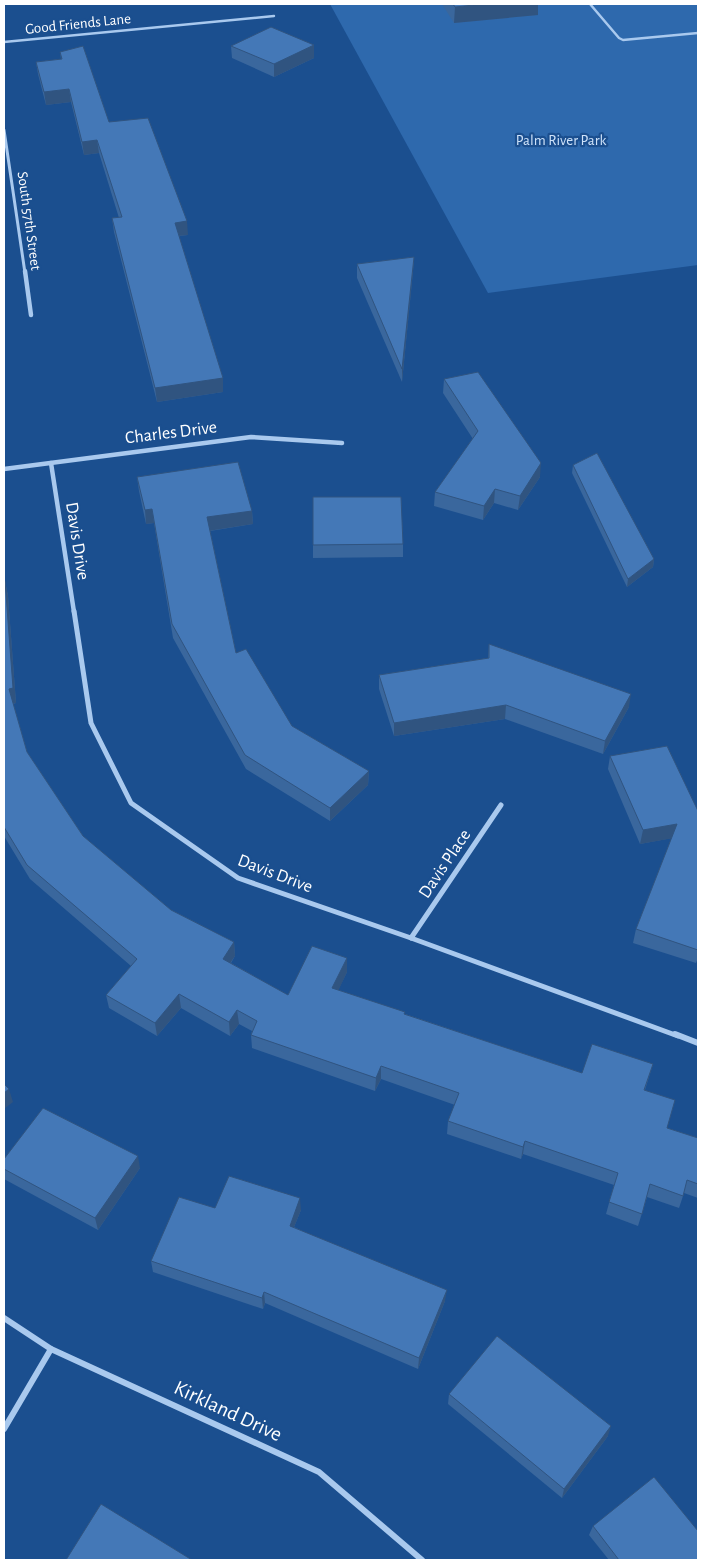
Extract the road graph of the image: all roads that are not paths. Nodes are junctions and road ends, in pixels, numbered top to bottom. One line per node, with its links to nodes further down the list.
1 (590, 4): 3 (lane)
2 (274, 16): 4 (lane, Good Friends Lane)
3 (698, 33)
4 (4, 42)
5 (4, 130): 6 (street, South 57th Street)
6 (31, 315)
7 (342, 443): 8 (street, Charles Drive)
8 (51, 463): 9 (street, Charles Drive); 11 (street, Davis Drive)
9 (4, 469)
10 (501, 805): 11 (street, Davis Place)
11 (411, 938): 12 (street, Davis Drive)
12 (698, 1043)
13 (4, 1318): 14 (street, Kirkland Drive)
14 (51, 1349): 15 (street); 16 (street, Kirkland Drive)
15 (4, 1429)
16 (422, 1560)

